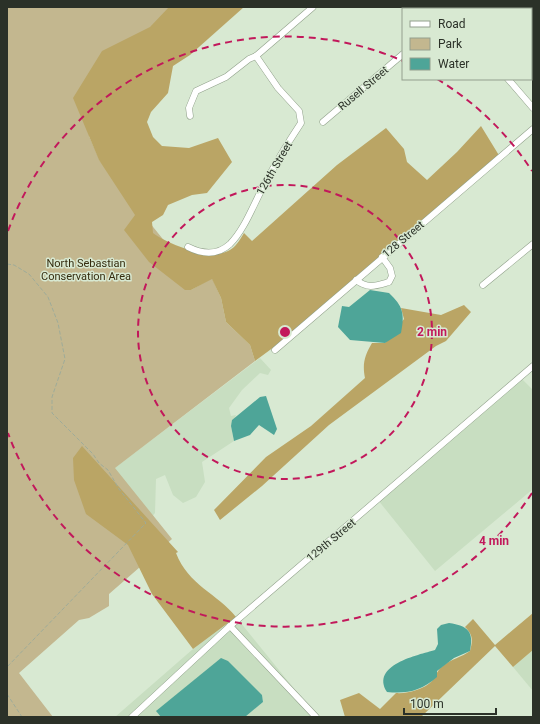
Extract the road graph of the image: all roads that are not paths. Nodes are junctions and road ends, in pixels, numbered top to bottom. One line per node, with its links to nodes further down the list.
1 (314, 7): 3 (street)
2 (402, 55): 7 (street, Rusell Street)
3 (256, 56): 6 (street); 10 (street, 126th Street)
4 (509, 80): 5 (street)
5 (533, 108)
6 (190, 116)
7 (323, 122)
8 (533, 128): 11 (street, 128 Street)
9 (533, 244): 13 (street)
10 (188, 247)
11 (382, 257): 12 (street, 128 Street); 12 (street)
12 (356, 280): 14 (street, 128 Street)
13 (483, 285)
14 (275, 350)
15 (533, 366): 16 (street, 129th Street)
16 (230, 626): 17 (street, 129th Street); 18 (street)
17 (132, 717)
18 (316, 717)

